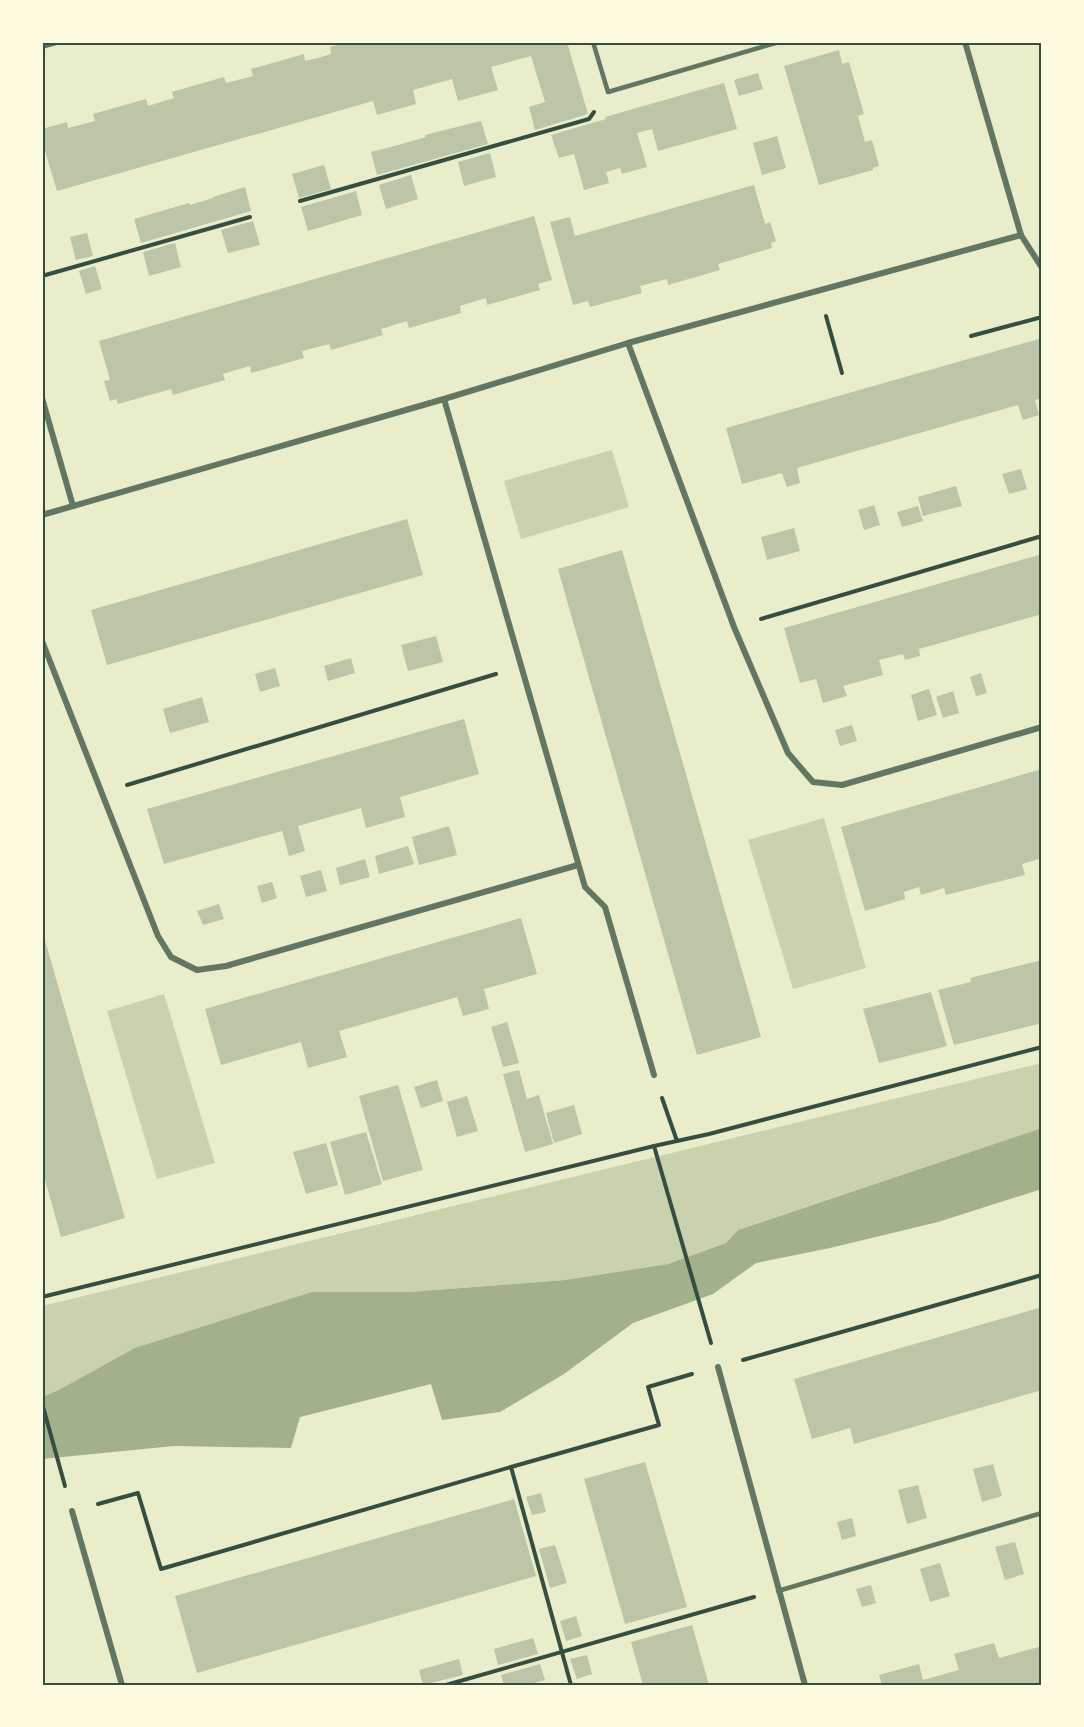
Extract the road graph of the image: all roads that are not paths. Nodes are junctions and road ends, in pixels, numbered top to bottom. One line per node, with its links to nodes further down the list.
1 (56, 42): 5 (street)
2 (593, 42): 3 (lane)
3 (779, 42)
4 (965, 42): 6 (street)
5 (42, 46)
6 (1021, 235): 7 (street); 8 (street)
7 (1042, 268)
8 (628, 343): 10 (street); 14 (street)
9 (42, 398): 11 (street)
10 (444, 399): 11 (street); 15 (street)
11 (73, 506): 12 (street)
12 (42, 515)
13 (42, 641): 15 (street)
14 (1042, 727)
15 (578, 865): 16 (street)
16 (654, 1075)
17 (718, 1367): 20 (street)
18 (72, 1511): 21 (street)
19 (1042, 1513): 20 (lane)
20 (778, 1591): 22 (street)
21 (122, 1685)
22 (805, 1685)

